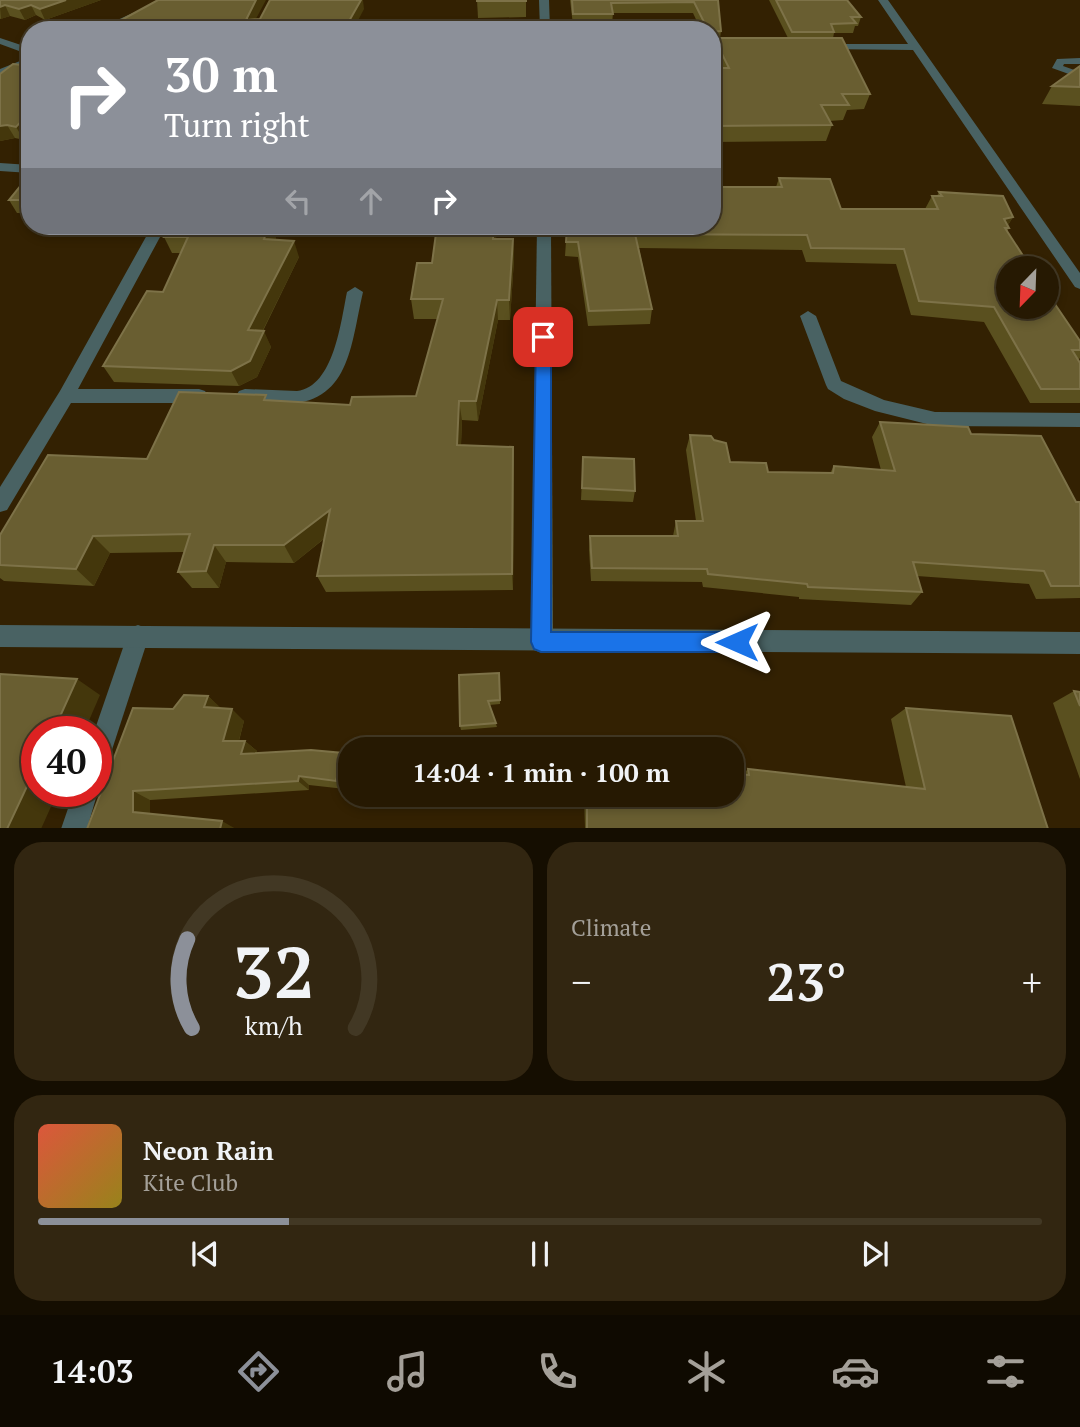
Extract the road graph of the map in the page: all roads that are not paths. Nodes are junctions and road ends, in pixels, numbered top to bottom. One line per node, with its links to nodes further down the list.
1 (170, 0): 4 (street)
2 (544, 0): 5 (street)
3 (883, 0): 8 (street)
4 (121, 21)
5 (545, 21)
6 (0, 41): 9 (street)
7 (806, 47): 8 (street)
8 (916, 47): 18 (street)
9 (21, 49)
10 (1080, 61): 13 (street)
11 (21, 64): 12 (street)
12 (0, 73)
13 (1080, 75)
14 (0, 167): 15 (street)
15 (21, 168)
16 (154, 235): 21 (street)
17 (544, 235): 26 (street)
18 (1080, 284)
19 (355, 292): 21 (street)
20 (808, 316): 22 (street)
21 (66, 396): 23 (street)
22 (1080, 420)
23 (0, 504)
24 (0, 636): 25 (street)
25 (138, 636): 26 (street); 28 (street)
26 (541, 642): 27 (street)
27 (1080, 643)
28 (111, 716)
29 (81, 807): 30 (street)
30 (74, 828)

